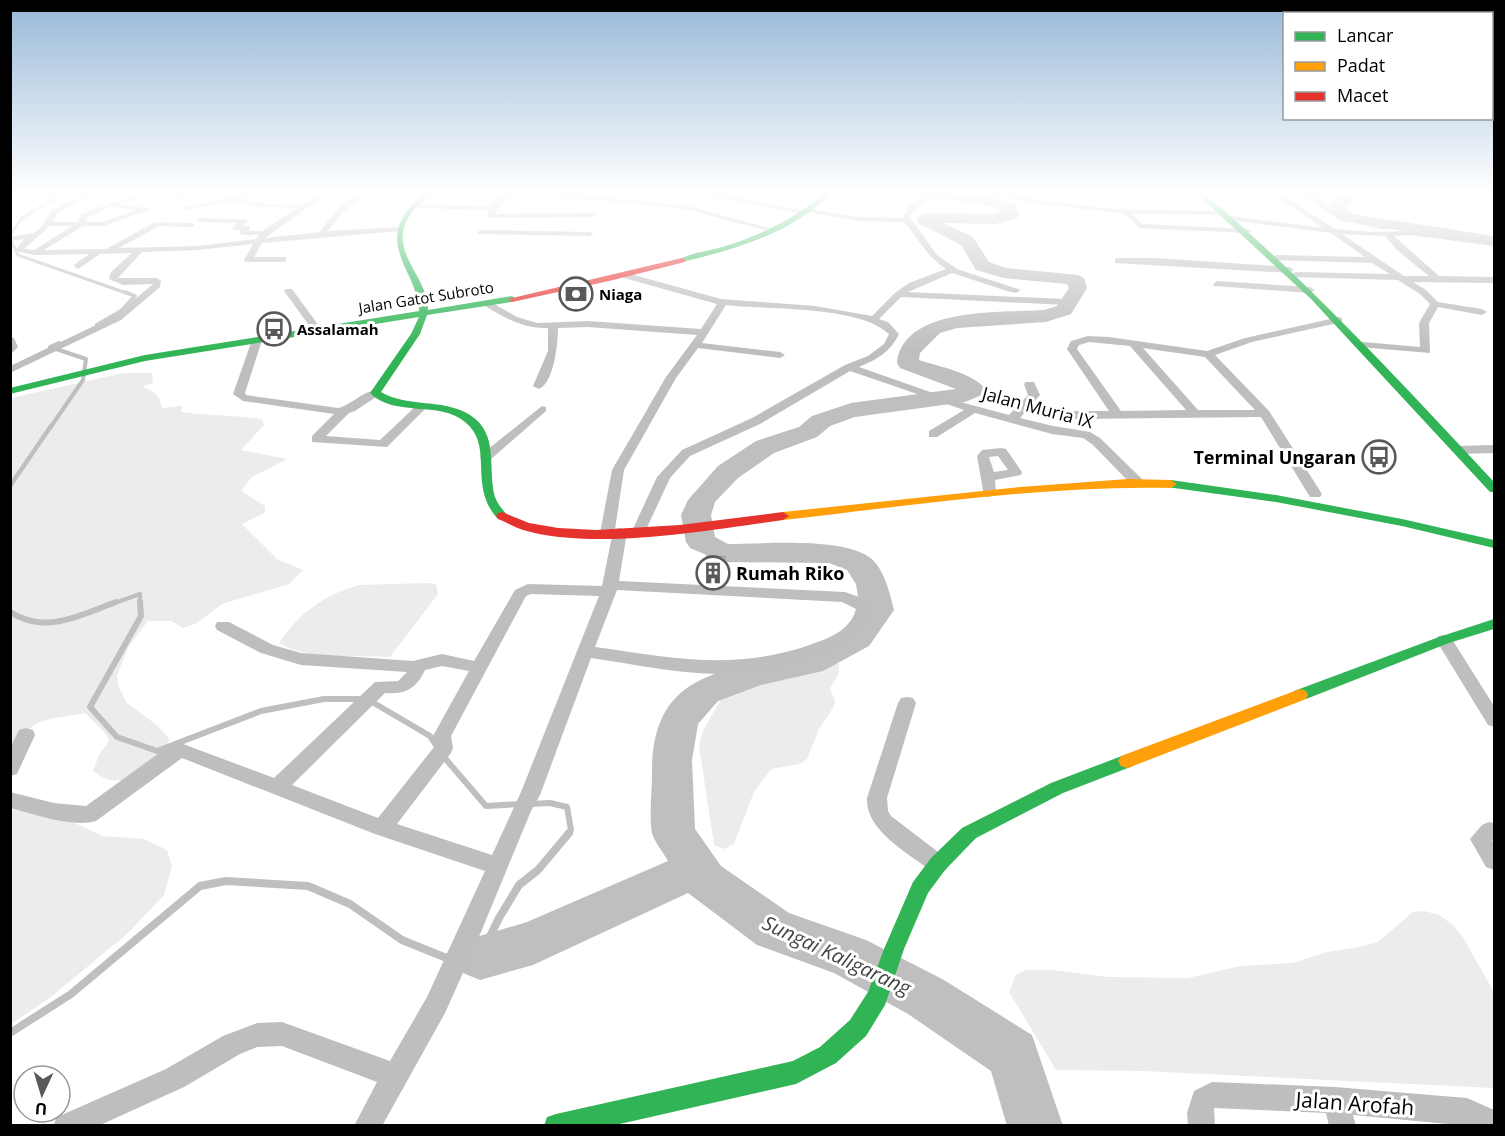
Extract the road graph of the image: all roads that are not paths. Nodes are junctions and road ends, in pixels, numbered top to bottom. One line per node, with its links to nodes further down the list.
1 (23, 244): 15 (street)
2 (50, 244): 15 (street)
3 (117, 244): 14 (street)
4 (226, 244): 13 (street)
5 (258, 244): 17 (street)
6 (399, 244): 37 (main road)
7 (721, 244): 37 (main road, Jalan Gatot Subroto)
8 (738, 244): 23 (main road, Jalan Gatot Subroto)
9 (926, 244): 21 (street)
10 (1262, 244): 16 (main road)
11 (1350, 244): 18 (street)
12 (1397, 244): 25 (street)
13 (139, 251): 14 (street); 55 (street)
14 (101, 252): 15 (street); 20 (street)
15 (35, 254)
16 (1277, 258): 18 (street); 22 (main road)
17 (283, 259)
18 (1373, 260): 24 (street)
19 (1118, 261): 22 (street)
20 (78, 266)
21 (953, 271): 30 (street); 31 (street)
22 (1292, 272): 24 (street); 28 (main road)
23 (627, 276): 32 (street); 34 (main road, Jalan Gatot Subroto)
24 (1401, 278): 25 (street); 35 (street)
25 (1437, 279): 26 (street)
26 (1494, 280)
27 (1217, 284): 28 (street)
28 (1310, 290): 40 (main road)
29 (289, 291): 42 (street)
30 (1046, 292)
31 (898, 294): 33 (street); 39 (street)
32 (723, 302): 39 (street); 44 (street)
33 (1065, 302)
34 (488, 304): 37 (main road, Jalan Gatot Subroto); 43 (street)
35 (1435, 304): 36 (street); 49 (street)
36 (1455, 309): 38 (street); 41 (street)
37 (425, 312): 42 (main road, Jalan Gatot Subroto); 46 (main road, Jalan Gatot Subroto); 61 (main road)
38 (1482, 312)
39 (875, 318): 54 (street)
40 (1339, 320): 49 (main road); 51 (street)
41 (1462, 322)
42 (314, 326): 53 (main road, Jalan Gatot Subroto)
43 (553, 327): 44 (street); 59 (street)
44 (703, 332): 48 (street)
45 (10, 340): 50 (street)
46 (257, 340): 53 (main road, Jalan Gatot Subroto); 65 (street)
47 (1133, 343): 51 (street); 67 (street); 69 (street)
48 (696, 345): 52 (street); 81 (street)
49 (1363, 345): 73 (main road)
50 (10, 352)
51 (1208, 354): 66 (street)
52 (780, 355)
53 (93, 367): 56 (main road, Jalan Gatot Subroto)
54 (849, 367): 64 (street, Jalan Muria IX); 80 (street)
55 (10, 370)
56 (69, 373): 58 (main road, Jalan Gatot Subroto); 60 (main road, Jalan Gatot Subroto)
57 (1030, 384): 70 (street)
58 (10, 386)
59 (538, 386)
60 (10, 392)
61 (375, 393): 62 (main road); 65 (street)
62 (421, 407): 65 (street); 74 (main road)
63 (542, 409): 74 (street)
64 (973, 409): 70 (street, Jalan Muria IX); 71 (street)
65 (345, 410)
66 (1265, 413): 67 (street); 79 (street)
67 (1195, 414): 69 (street)
68 (1076, 415): 69 (street)
69 (1118, 415)
70 (1013, 418): 76 (street, Jalan Muria IX)
71 (933, 434)
72 (1494, 449): 73 (street)
73 (1458, 450): 77 (main road)
74 (486, 457): 81 (main road)
75 (988, 477): 78 (street)
76 (1138, 483): 78 (main road); 82 (main road)
77 (1494, 489)
78 (989, 493): 80 (main road)
79 (1315, 494)
80 (639, 531): 81 (main road)
81 (613, 532): 83 (street)
82 (1494, 544)
83 (610, 588): 87 (street); 87 (street); 89 (street)
84 (223, 626): 88 (street)
85 (1492, 628): 86 (main road)
86 (1444, 640): 91 (street); 99 (main road)
87 (587, 652): 100 (street)
88 (418, 666): 89 (street); 94 (street)
89 (480, 668): 96 (street)
90 (907, 704): 99 (street)
91 (1494, 720)
92 (26, 735): 93 (street)
93 (10, 769)
94 (277, 787): 95 (street); 96 (street)
95 (10, 800)
96 (382, 828): 100 (street)
97 (1494, 831): 98 (street)
98 (1494, 861)
99 (938, 864): 106 (main road)
100 (497, 866): 101 (street)
101 (395, 1076): 104 (street); 105 (street)
102 (1335, 1100): 103 (street, Jalan Arofah); 107 (street, Jalan Arofah); 108 (street)
103 (1494, 1123)
104 (66, 1125)
105 (367, 1125)
106 (556, 1125)
107 (1202, 1125)
108 (1343, 1125)

